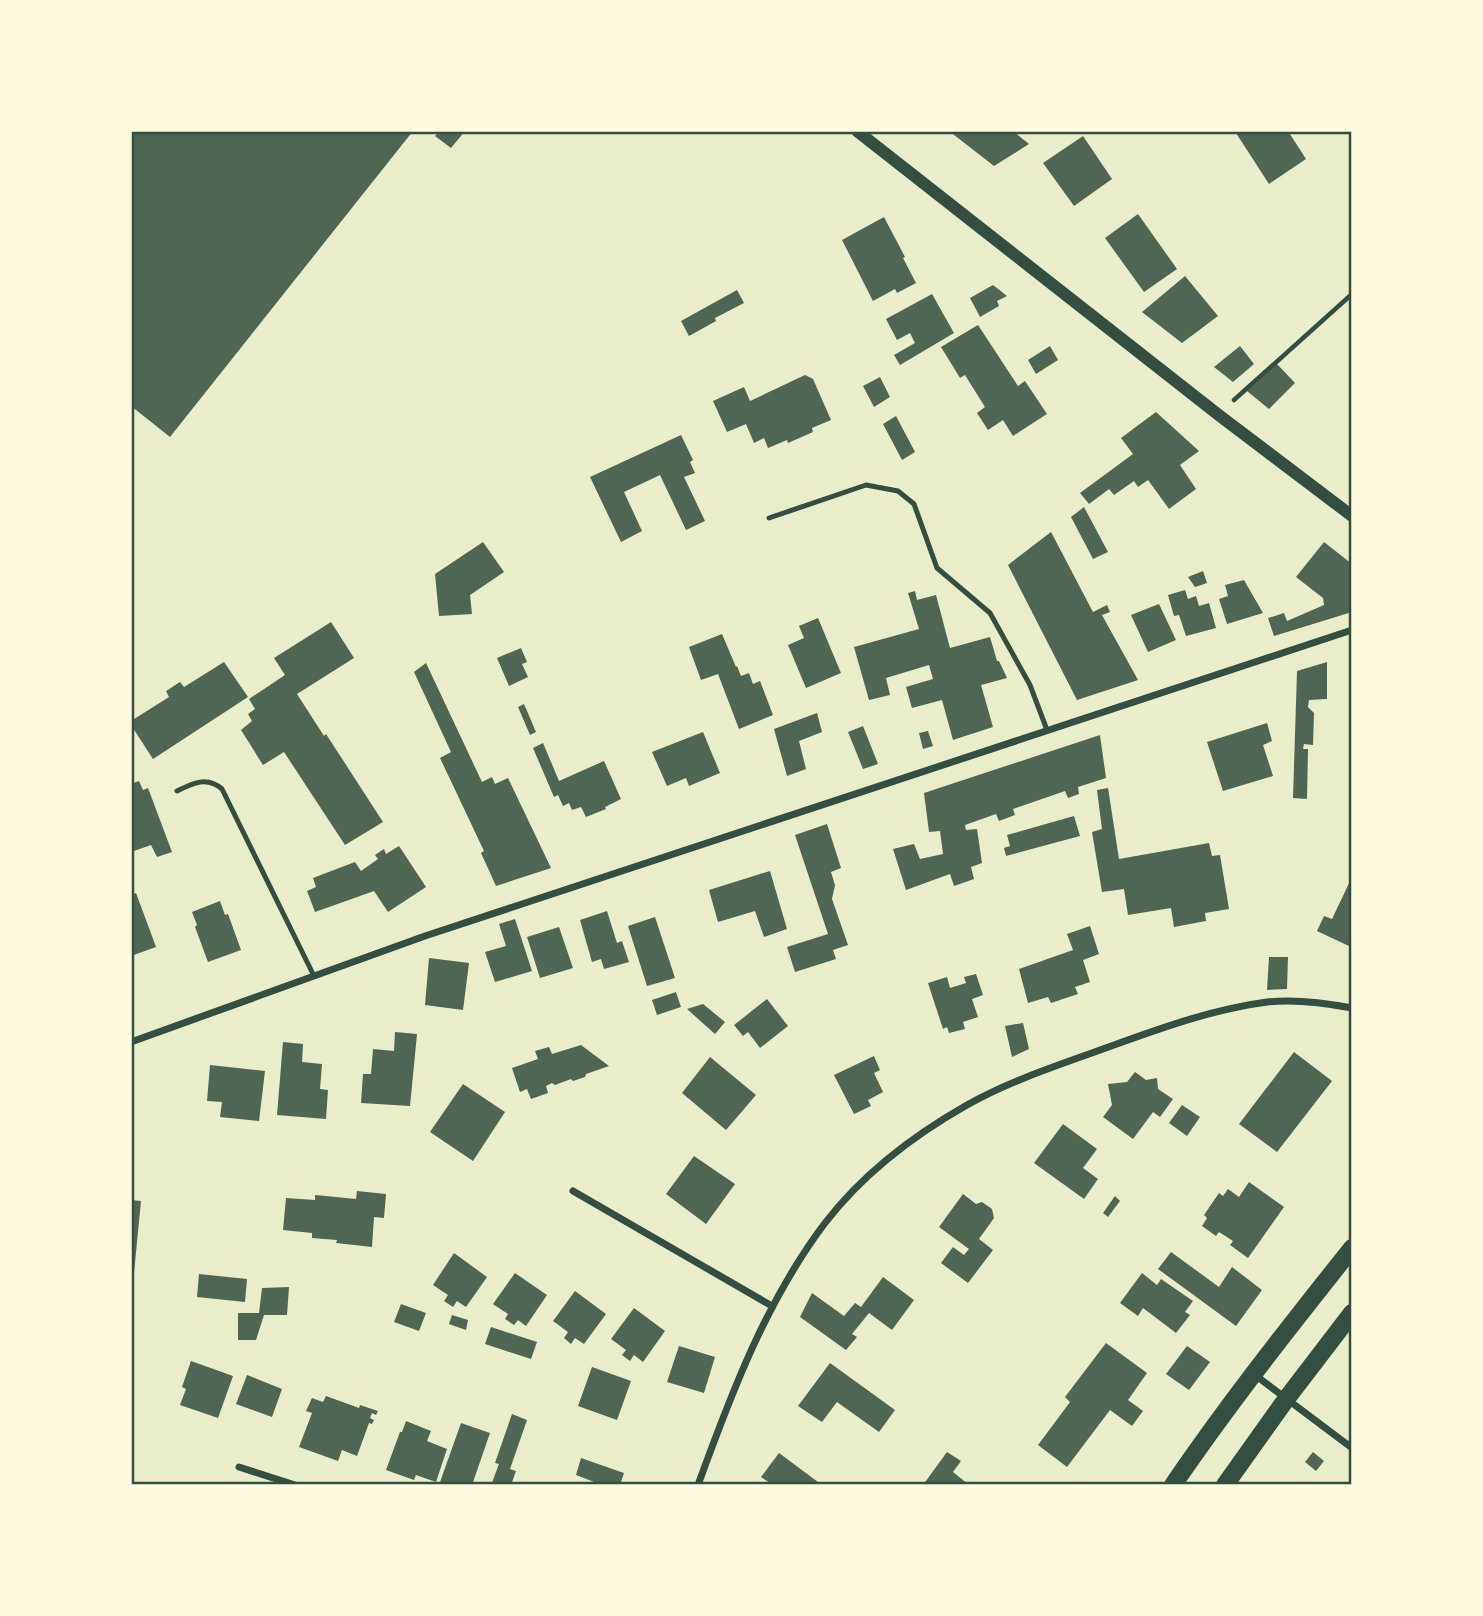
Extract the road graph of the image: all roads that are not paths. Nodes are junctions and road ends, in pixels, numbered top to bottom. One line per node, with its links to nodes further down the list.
1 (857, 131): 2 (street)
2 (1352, 516)
3 (769, 519): 5 (lane)
4 (1352, 631): 5 (street)
5 (1047, 730): 7 (street)
6 (177, 791): 7 (lane)
7 (314, 976): 9 (street)
8 (1352, 1008): 12 (street)
9 (131, 1042)
10 (573, 1191): 12 (street)
11 (1352, 1248): 14 (main road)
12 (772, 1306): 19 (street)
13 (1352, 1313): 15 (main road)
14 (1252, 1373): 15 (street); 20 (main road)
15 (1287, 1398): 16 (street); 21 (main road)
16 (1352, 1448)
17 (239, 1467): 18 (street)
18 (295, 1485)
19 (698, 1485)
20 (1173, 1485)
21 (1224, 1485)

